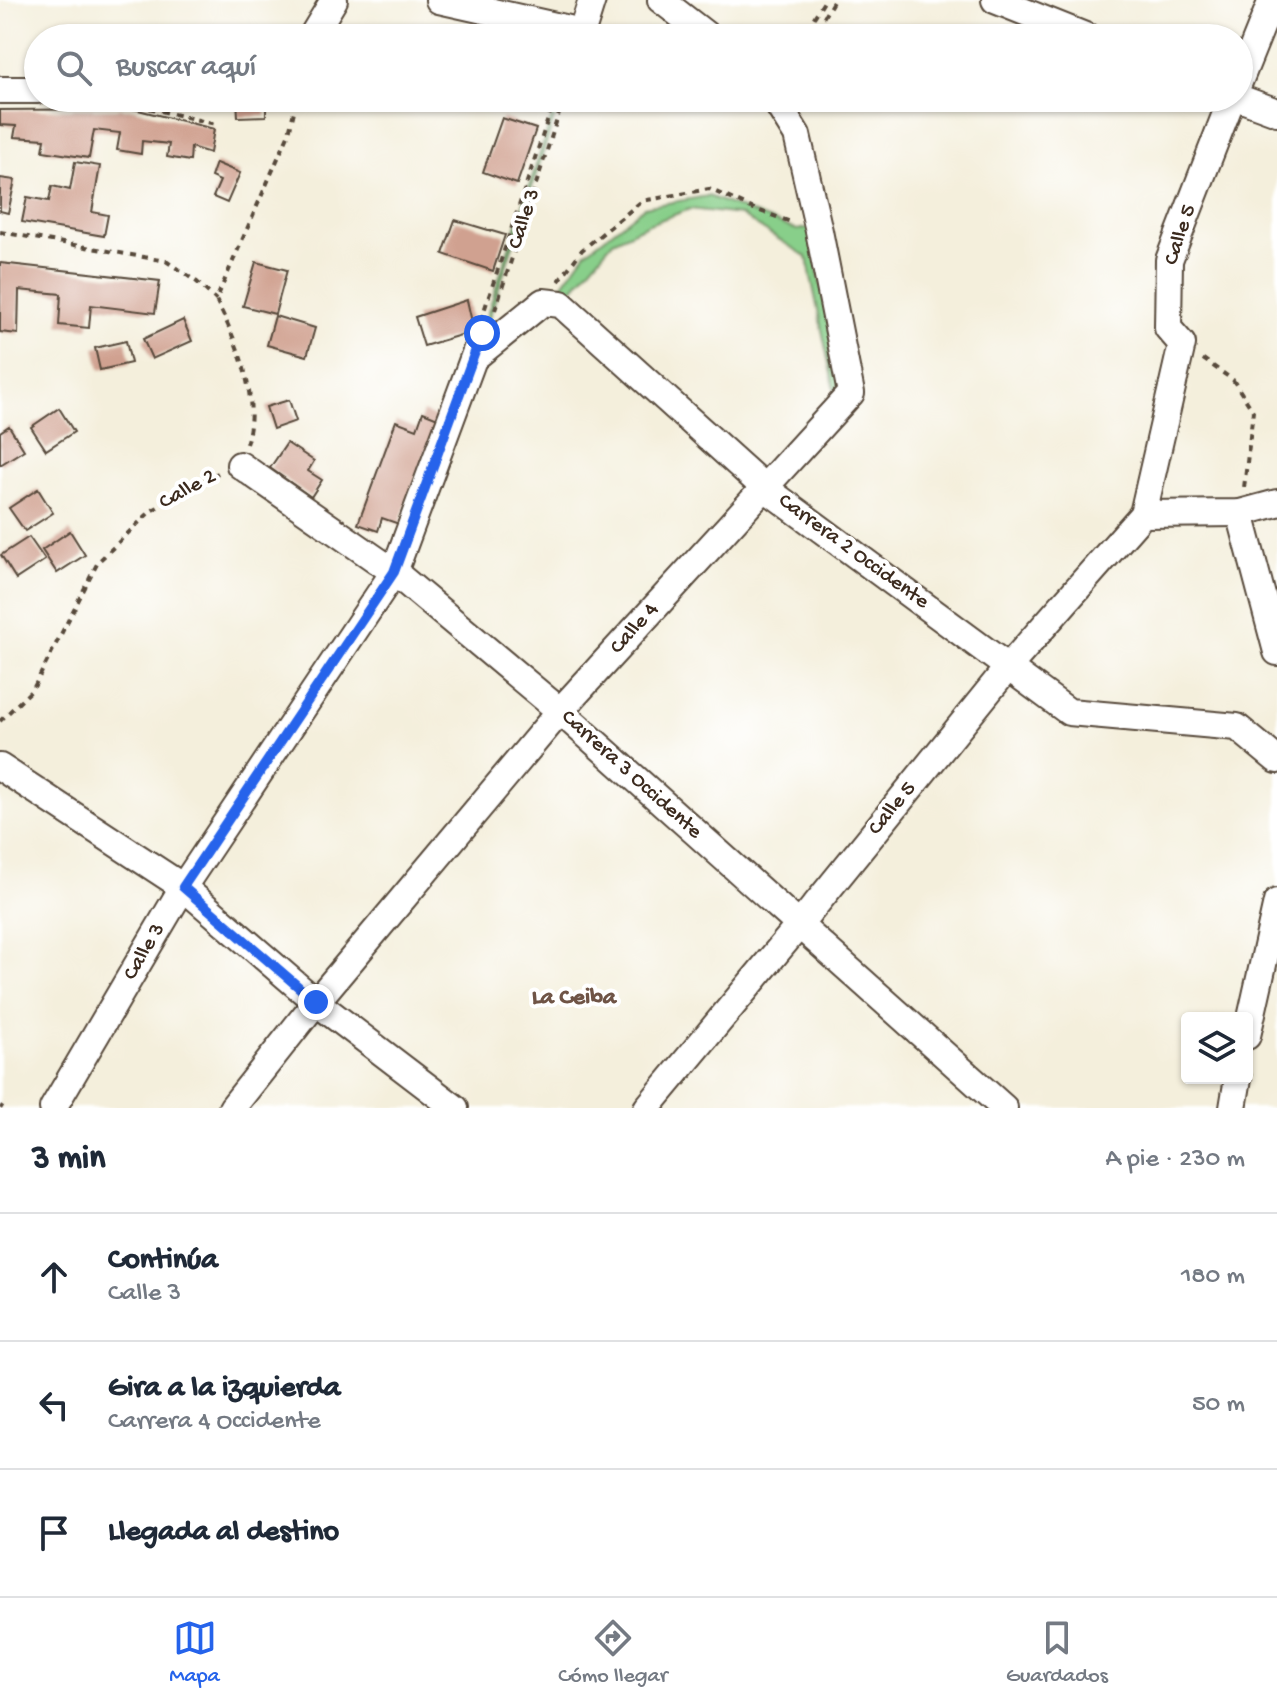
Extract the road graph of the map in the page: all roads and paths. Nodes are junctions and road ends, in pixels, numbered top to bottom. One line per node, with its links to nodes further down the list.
1 (334, 0): 9 (street)
2 (439, 0): 10 (street)
3 (592, 0): 11 (street)
4 (661, 0): 12 (street)
5 (825, 0): 13 (path)
6 (834, 0): 14 (path)
7 (995, 0): 15 (street)
8 (1272, 0): 16 (street)
9 (319, 24)
10 (536, 24)
11 (584, 24)
12 (692, 24)
13 (810, 24)
14 (819, 24)
15 (1055, 24)
16 (1253, 47)
17 (0, 90): 18 (street)
18 (24, 94)
19 (1253, 103): 26 (street)
20 (165, 112): 27 (path)
21 (294, 112): 30 (path)
22 (550, 112): 33 (path, Calle 3)
23 (559, 112): 33 (path, Calle 3)
24 (783, 112): 28 (street, Calle 4)
25 (1227, 112): 32 (street, Calle 5)
26 (1277, 112)
27 (215, 124)
28 (817, 221): 31 (path); 35 (street, Calle 4)
29 (0, 232): 30 (path)
30 (216, 300): 34 (path, Calle 2)
31 (543, 302): 33 (street); 35 (street, Carrera 2 Occidente)
32 (1182, 344): 37 (path); 38 (street, Calle 5)
33 (478, 345): 39 (street, Calle 3)
34 (240, 465): 39 (street, Carrera 3 Occidente); 43 (path, Calle 2)
35 (765, 488): 41 (street, Carrera 2 Occidente); 42 (street, Calle 4)
36 (1277, 503): 37 (street)
37 (1240, 513): 38 (street); 40 (street)
38 (1143, 514): 41 (street, Calle 5)
39 (394, 572): 42 (street, Carrera 3 Occidente); 46 (street, Calle 3)
40 (1277, 652)
41 (1009, 666): 44 (street, Carrera 2 Occidente); 48 (street, Calle 5)
42 (560, 711): 48 (street, Carrera 3 Occidente); 49 (street, Calle 4)
43 (0, 721)
44 (1277, 760)
45 (0, 767): 46 (street)
46 (183, 887): 49 (street); 53 (street, Calle 3)
47 (1277, 902): 50 (street)
48 (800, 924): 52 (street, Carrera 3 Occidente); 56 (street, Calle 5)
49 (316, 1002): 54 (street, Calle 4); 55 (street)
50 (1252, 1012)
51 (1237, 1084): 57 (street)
52 (1000, 1107)
53 (53, 1108)
54 (232, 1108)
55 (455, 1108)
56 (647, 1108)
57 (1233, 1108)

